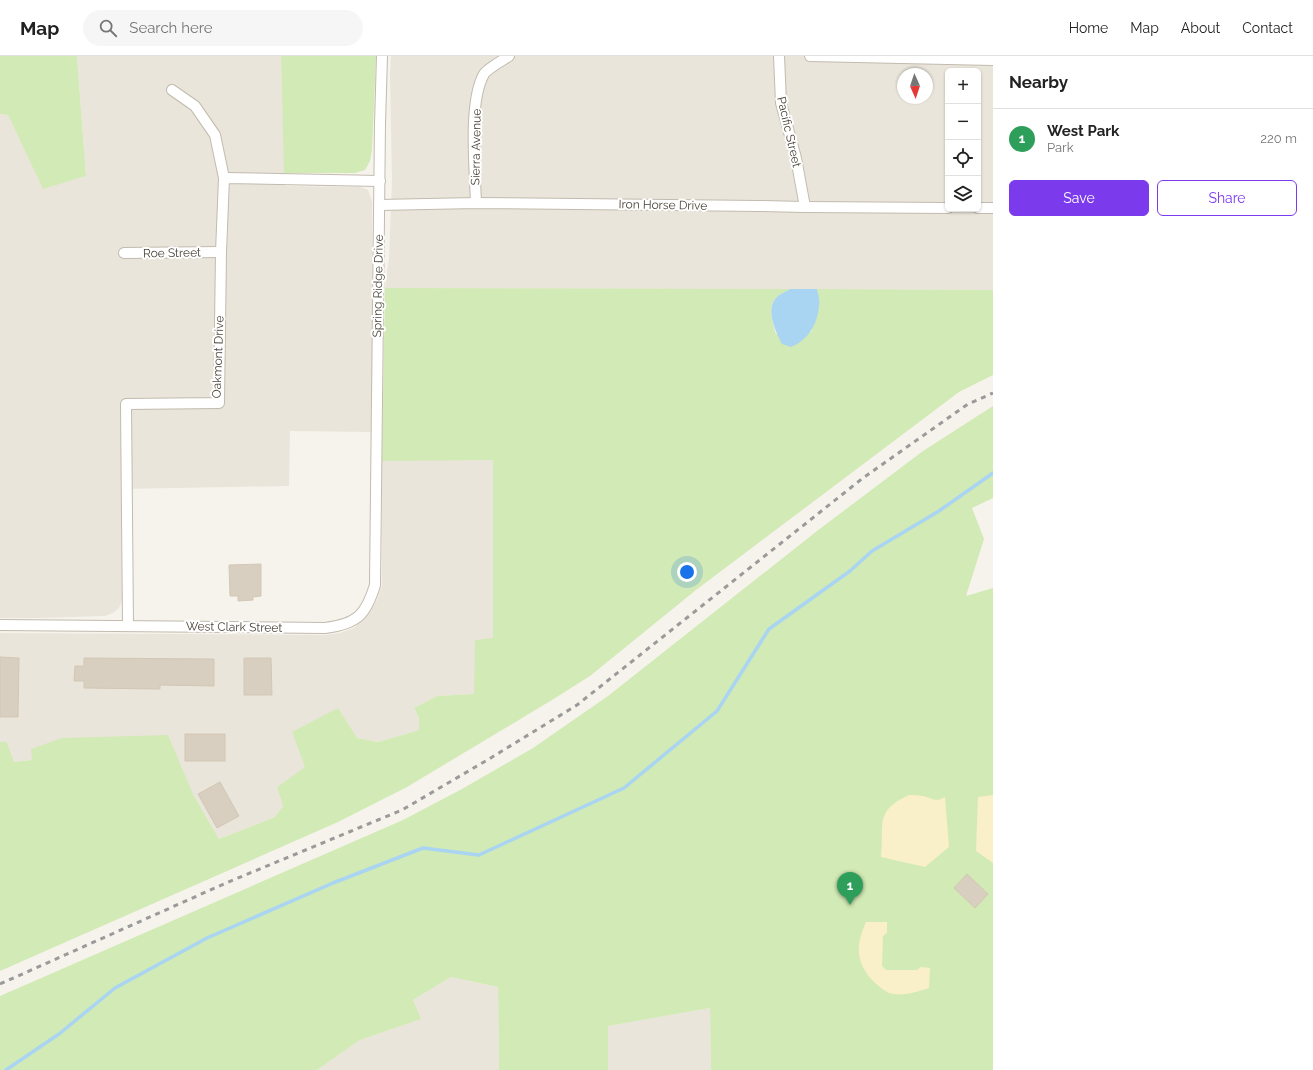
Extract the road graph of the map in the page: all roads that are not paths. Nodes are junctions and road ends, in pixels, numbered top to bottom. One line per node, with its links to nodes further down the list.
1 (382, 56): 8 (street, Spring Ridge Drive)
2 (509, 56): 9 (street, Sierra Avenue)
3 (779, 56): 11 (street, Pacific Street)
4 (810, 56): 5 (street)
5 (993, 60)
6 (172, 90): 7 (street, Oakmont Drive)
7 (224, 178): 8 (street); 15 (street, Oakmont Drive)
8 (380, 181): 10 (street, Spring Ridge Drive)
9 (476, 203): 10 (street, Iron Horse Drive); 11 (street, Iron Horse Drive)
10 (379, 205): 17 (street, Spring Ridge Drive)
11 (805, 208): 12 (street, Iron Horse Drive)
12 (945, 208)
13 (981, 208): 14 (street)
14 (993, 208)
15 (221, 252): 16 (street, Roe Street); 19 (street, Oakmont Drive)
16 (124, 253)
17 (376, 515): 19 (street, West Clark Street)
18 (0, 625): 19 (street, West Clark Street)
19 (128, 626)

